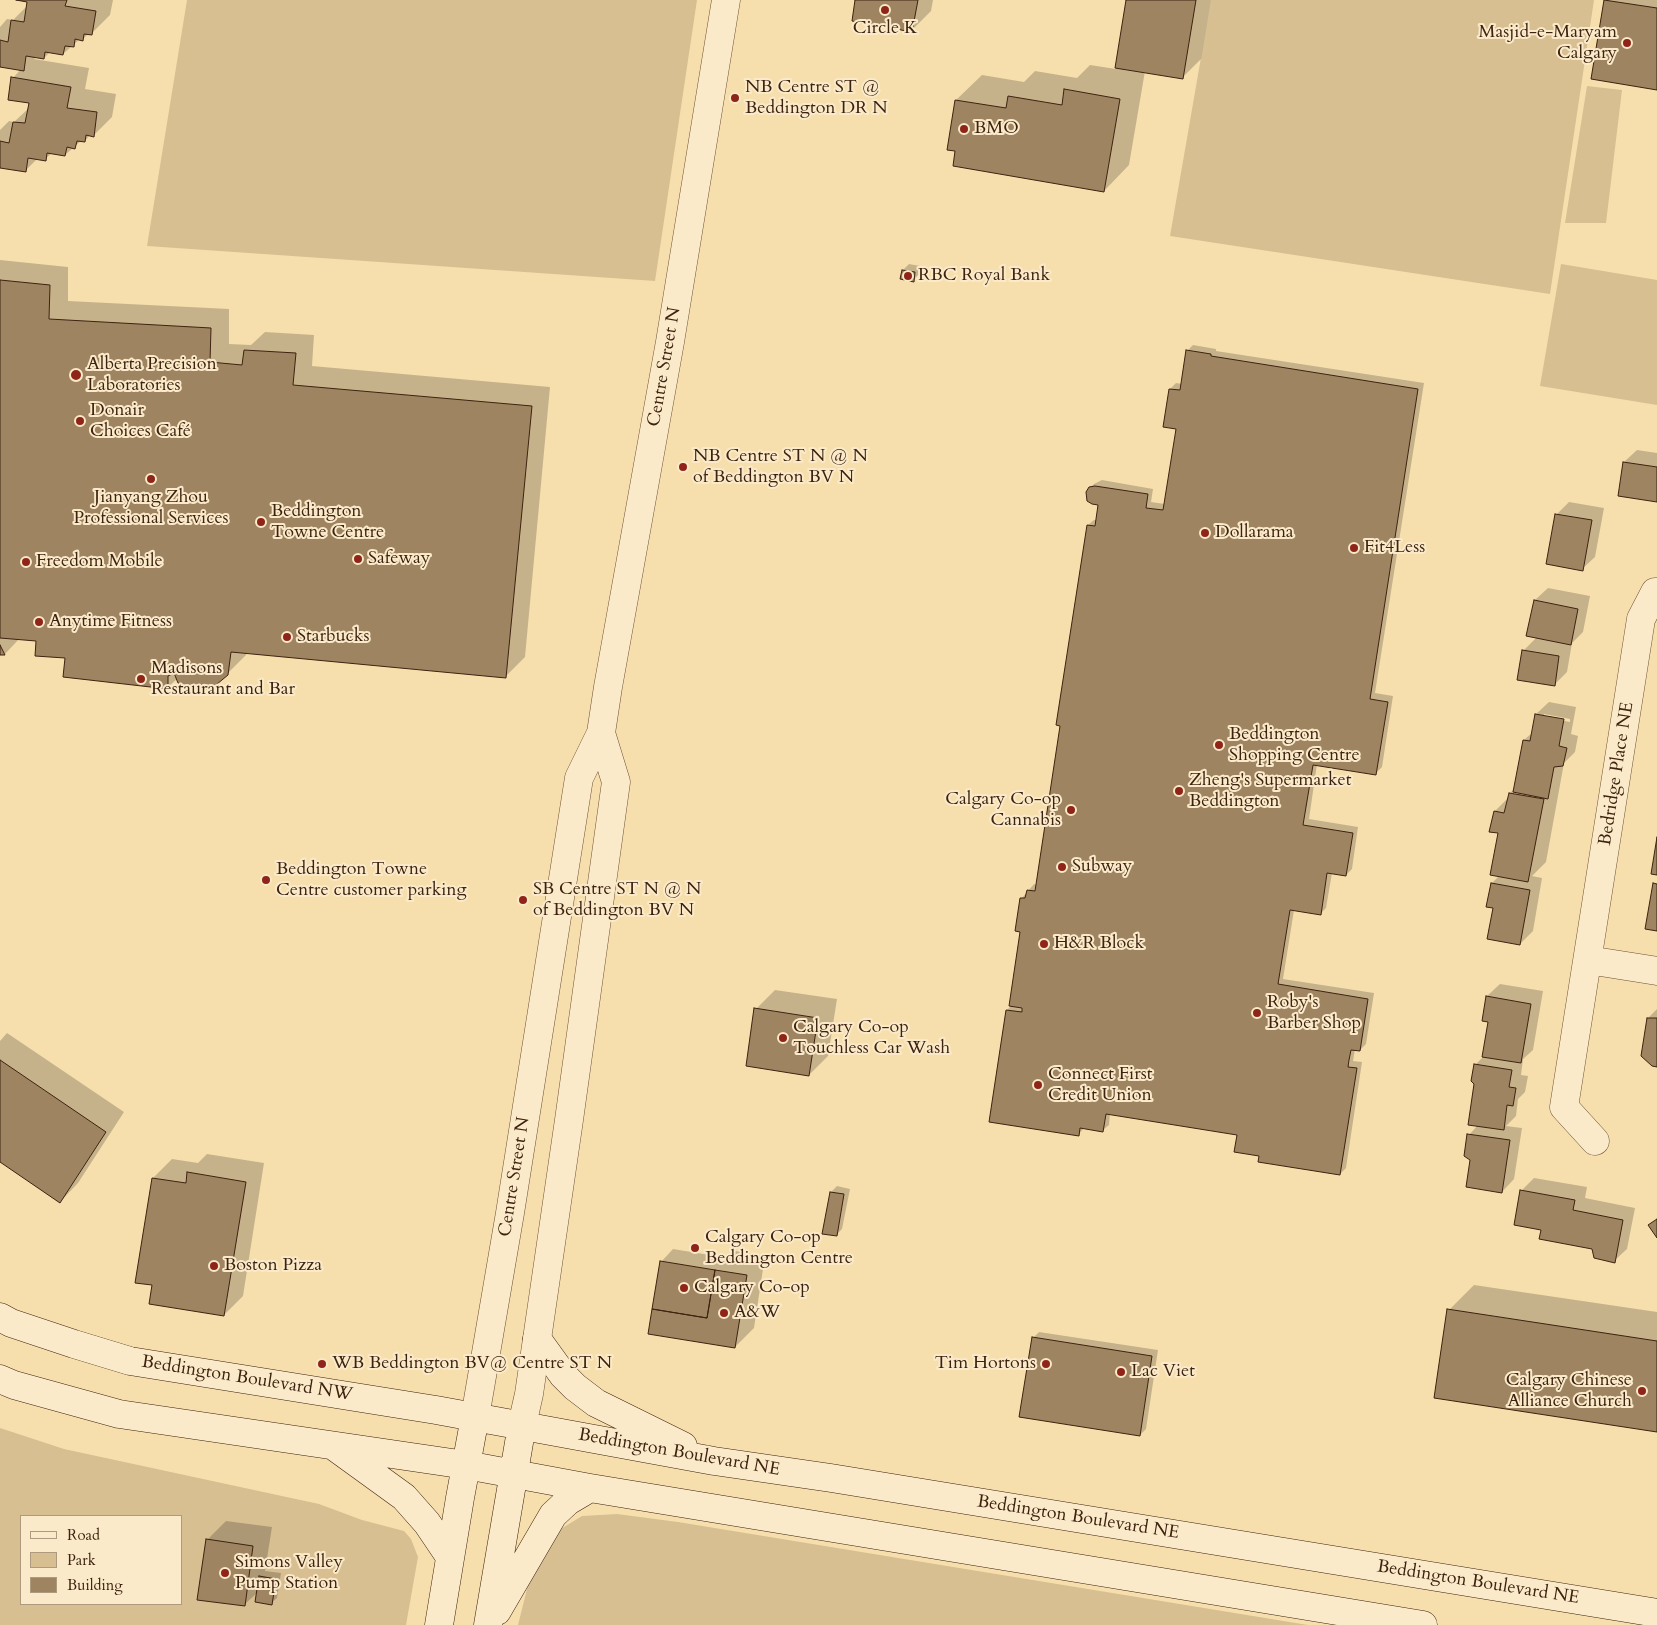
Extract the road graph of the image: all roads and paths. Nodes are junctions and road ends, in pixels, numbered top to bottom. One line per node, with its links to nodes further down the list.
1 (726, 0): 3 (main road, Centre Street N)
2 (1657, 592): 4 (main road, Bedridge Place NE)
3 (601, 734): 8 (main road, Centre Street N); 10 (main road, Centre Street N)
4 (1588, 960): 5 (main road); 6 (main road, Bedridge Place NE)
5 (1657, 971)
6 (1595, 1141)
7 (0, 1318): 10 (main road, Beddington Boulevard NW)
8 (537, 1338): 10 (main road, Centre Street N); 12 (main road)
9 (0, 1379): 11 (main road)
10 (499, 1421): 12 (main road, Beddington Boulevard NE); 13 (main road, Centre Street N); 14 (main road, Centre Street N)
11 (332, 1445): 13 (main road); 16 (main road)
12 (714, 1461): 17 (main road, Beddington Boulevard NE)
13 (466, 1465): 14 (main road); 16 (main road, Centre Street N)
14 (514, 1473): 15 (main road); 19 (main road, Centre Street N)
15 (590, 1488): 19 (main road); 20 (main road)
16 (450, 1557): 18 (main road, Centre Street N)
17 (1657, 1613)
18 (439, 1625)
19 (488, 1625)
20 (1423, 1625)

